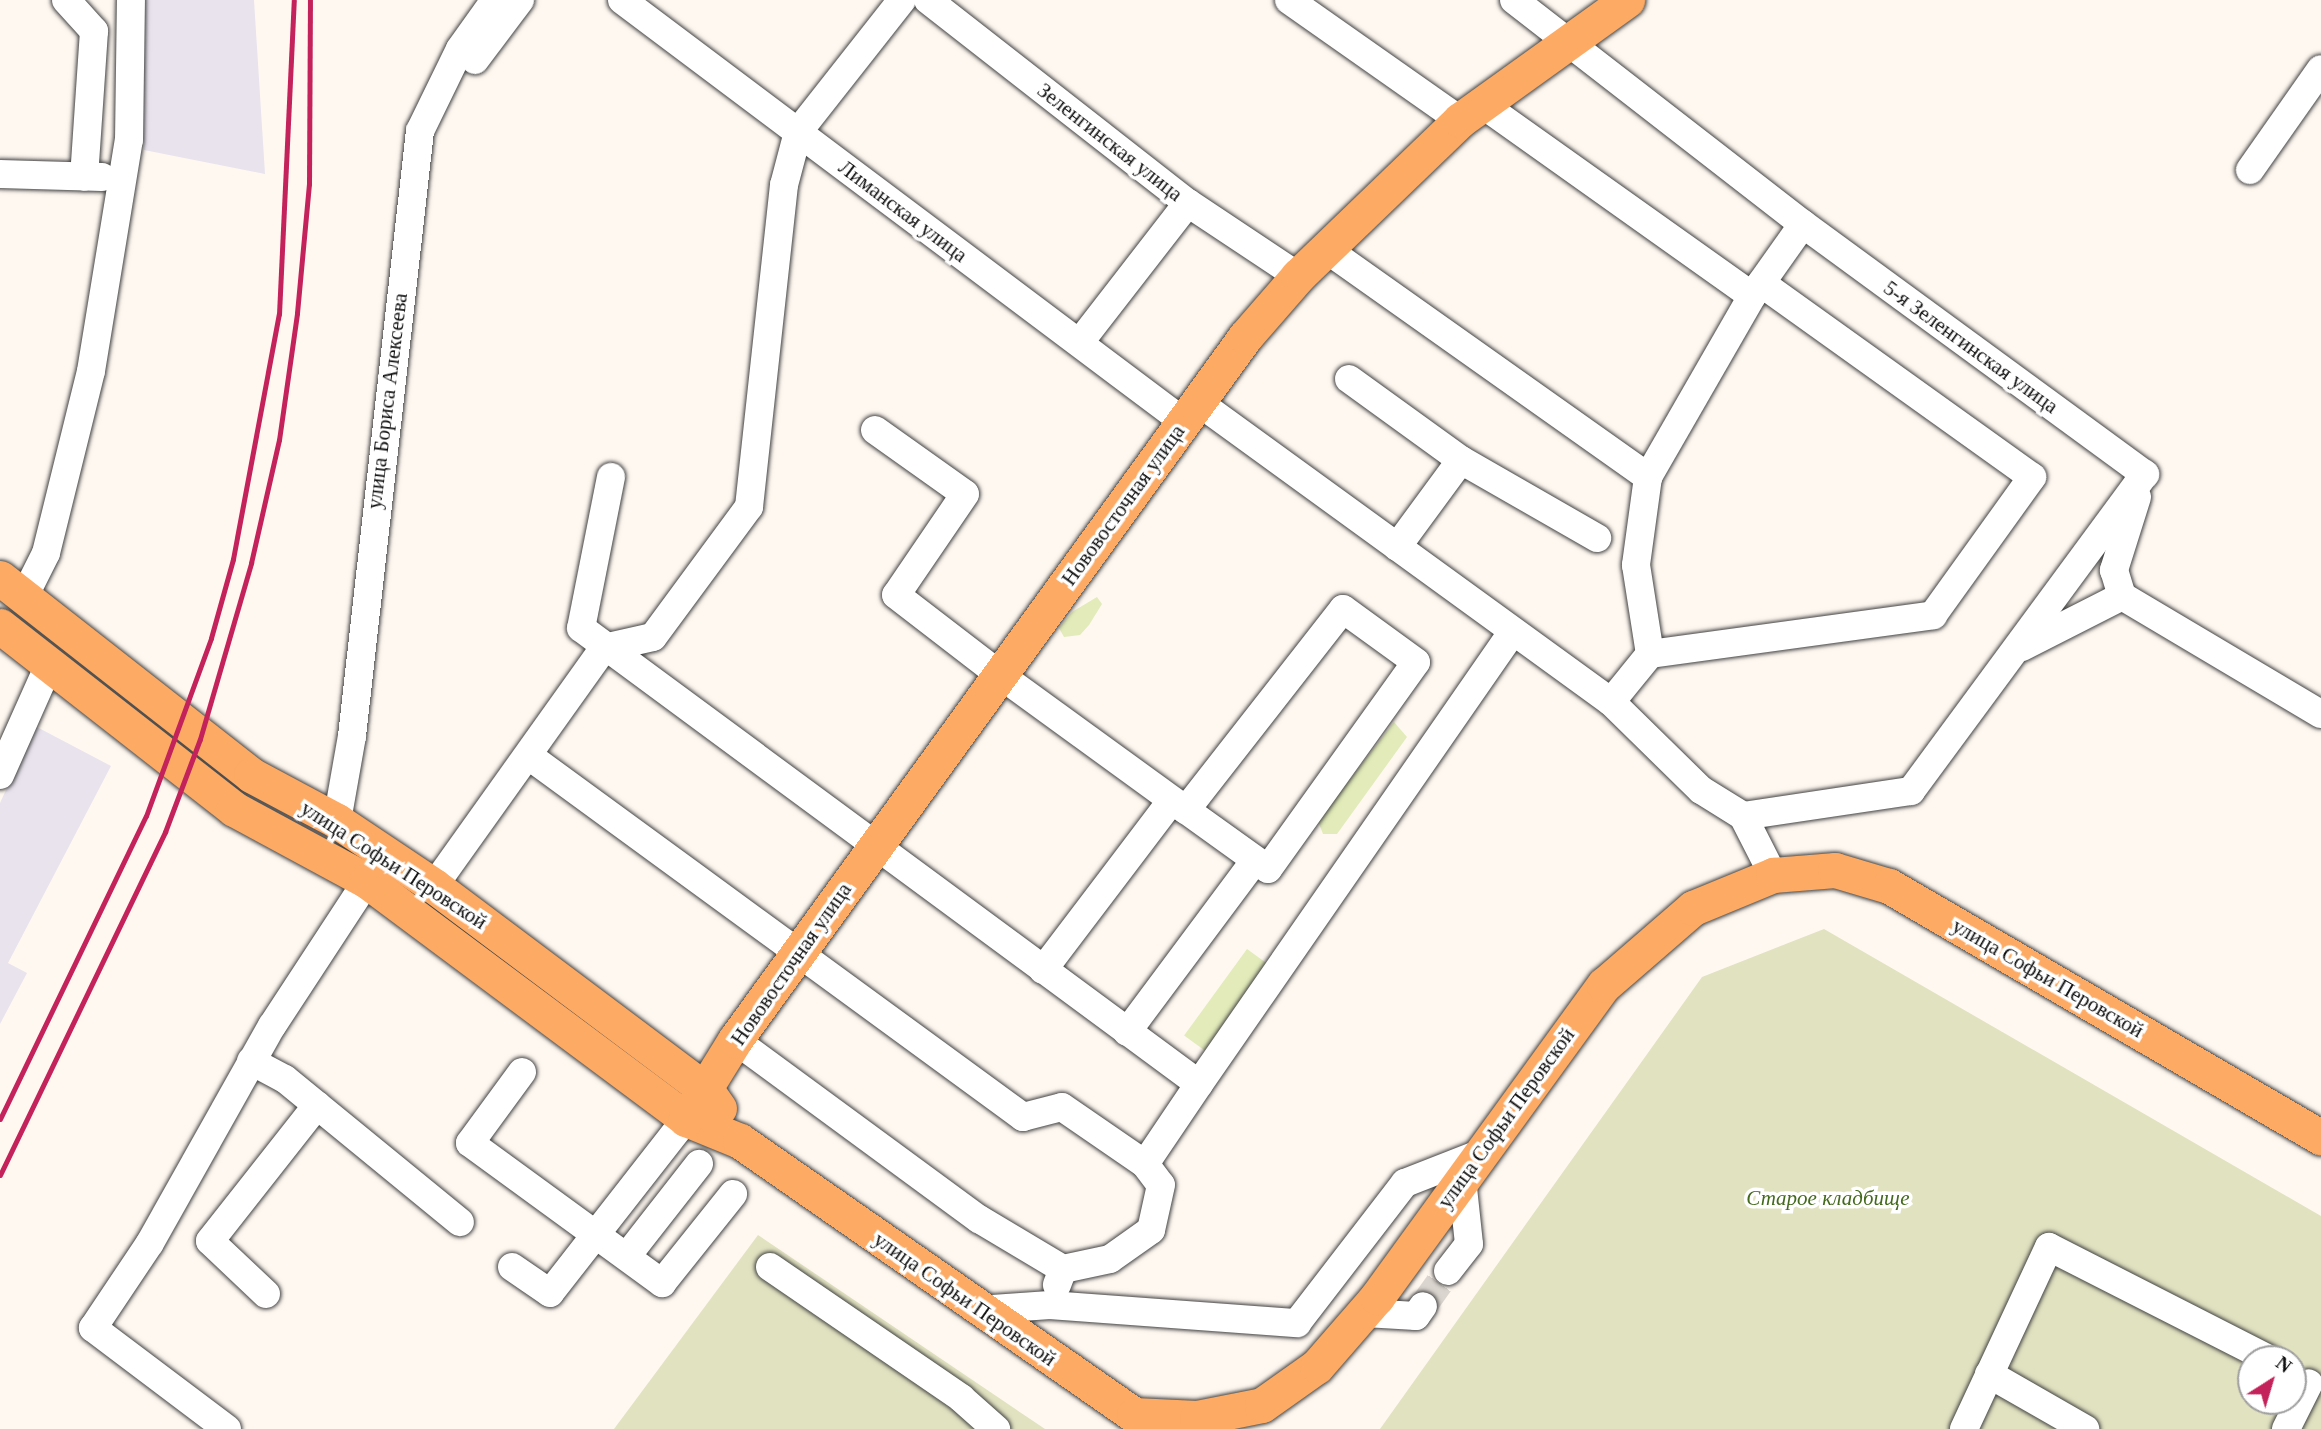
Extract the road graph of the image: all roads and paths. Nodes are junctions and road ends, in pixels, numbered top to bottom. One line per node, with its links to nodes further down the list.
1 (66, 0): 17 (street)
2 (131, 0): 18 (street)
3 (495, 0): 46 (street, улица Бориса Алексеева)
4 (520, 0): 46 (street)
5 (622, 0): 14 (street, Лиманская улица)
6 (902, 0): 14 (street)
7 (928, 0): 19 (street, Зеленгинская улица)
8 (1289, 0): 13 (street)
9 (1514, 0): 11 (street, 5-я Зеленгинская улица)
10 (1627, 0): 11 (main road, Нововосточная улица)
11 (1568, 46): 13 (main road, Нововосточная улица); 20 (street, 5-я Зеленгинская улица)
12 (2321, 69): 15 (street)
13 (1471, 112): 21 (main road, Нововосточная улица); 23 (street)
14 (798, 132): 24 (street, Лиманская улица); 39 (street)
15 (2250, 170)
16 (0, 174): 17 (street)
17 (84, 177): 18 (street)
18 (120, 178): 34 (street)
19 (1188, 203): 22 (street, Зеленгинская улица); 24 (street)
20 (1803, 224): 23 (street); 29 (street, 5-я Зеленгинская улица)
21 (1326, 249): 22 (main road, Нововосточная улица); 31 (street)
22 (1298, 276): 26 (main road, Нововосточная улица)
23 (1756, 289): 31 (street); 41 (street)
24 (1080, 342): 26 (street, Лиманская улица)
25 (1349, 379): 28 (street)
26 (1191, 412): 33 (street, Лиманская улица); 43 (main road, Нововосточная улица)
27 (874, 430): 43 (street)
28 (1461, 460): 32 (street); 33 (street)
29 (2144, 474): 35 (street); 40 (street)
30 (611, 477): 39 (street)
31 (1648, 477): 41 (street)
32 (1597, 538)
33 (1397, 547): 37 (street, Лиманская улица)
34 (12, 587): 38 (main road, улица Софьи Перовской)
35 (2122, 596): 40 (street); 45 (street)
36 (0, 626): 42 (main road, улица Софьи Перовской)
37 (1513, 631): 44 (street, Лиманская улица); 63 (street)
38 (67, 632): 42 (main road); 51 (main road, улица Софьи Перовской)
39 (604, 648): 47 (street); 52 (street)
40 (2017, 650): 50 (street)
41 (1650, 654): 44 (street)
42 (49, 665): 48 (street); 55 (main road, улица Софьи Перовской)
43 (1000, 675): 49 (street); 52 (main road, Нововосточная улица)
44 (1611, 702): 50 (street, Лиманская улица)
45 (2321, 714)
46 (352, 736): 51 (street, улица Бориса Алексеева)
47 (529, 756): 56 (street); 57 (street)
48 (0, 775)
49 (1179, 805): 53 (street); 53 (street); 58 (street)
50 (1743, 816): 54 (street)
51 (337, 821): 55 (main road); 56 (main road, улица Софьи Перовской)
52 (874, 848): 57 (main road, Нововосточная улица); 58 (street)
53 (1255, 860): 59 (street)
54 (1773, 875): 67 (main road, улица Софьи Перовской); 71 (main road, улица Софьи Перовской)
55 (367, 881): 61 (street); 66 (main road, улица Софьи Перовской)
56 (435, 886): 64 (main road, улица Софьи Перовской)
57 (797, 955): 60 (main road, Нововосточная улица); 70 (street)
58 (1043, 970): 59 (street)
59 (1127, 1032): 63 (street)
60 (735, 1041): 64 (main road, Нововосточная улица); 78 (street)
61 (251, 1061): 65 (street); 89 (street)
62 (522, 1072): 74 (street)
63 (1199, 1084): 70 (street)
64 (707, 1091): 66 (main road, Нововосточная улица); 68 (main road, улица Софьи Перовской)
65 (317, 1105): 73 (street); 80 (street)
66 (686, 1119): 68 (main road, улица Софьи Перовской); 74 (street)
67 (2321, 1137)
68 (740, 1142): 83 (main road, улица Софьи Перовской)
69 (699, 1164): 75 (street)
70 (1145, 1164): 78 (street)
71 (1470, 1166): 79 (street); 81 (street); 84 (main road, улица Софьи Перовской)
72 (733, 1194): 75 (street)
73 (460, 1222)
74 (597, 1234): 75 (street); 76 (street)
75 (627, 1256)
76 (512, 1267)
77 (770, 1267): 90 (street)
78 (1063, 1269): 81 (street)
79 (1448, 1270)
80 (266, 1294)
81 (1050, 1305): 83 (street)
82 (1423, 1306): 84 (street)
83 (978, 1310): 88 (main road, улица Софьи Перовской)
84 (1365, 1313): 88 (main road, улица Софьи Перовской)
85 (2242, 1345): 86 (street)
86 (1989, 1374): 91 (street); 92 (street)
87 (2308, 1382): 93 (street)
88 (1141, 1422)
89 (228, 1429)
90 (996, 1429)
91 (1964, 1429)
92 (2085, 1429)
93 (2286, 1429)

